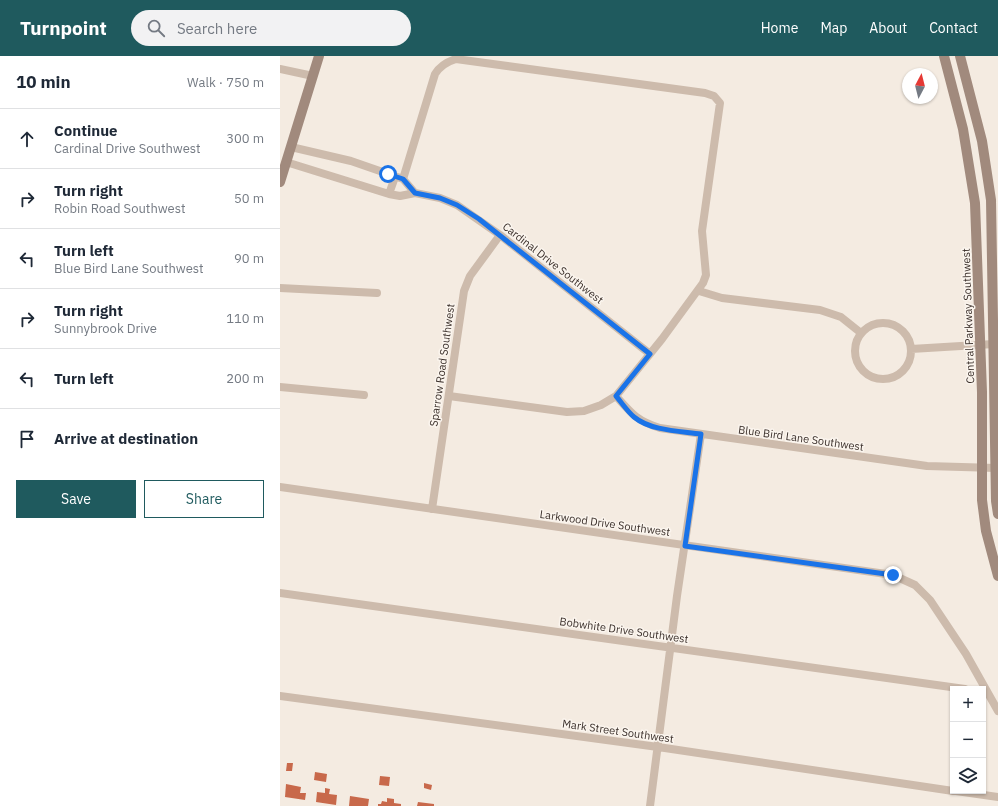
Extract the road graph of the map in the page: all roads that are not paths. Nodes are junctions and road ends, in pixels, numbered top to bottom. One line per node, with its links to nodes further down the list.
1 (319, 56): 5 (street)
2 (944, 56): 18 (street, Central Parkway Southwest)
3 (960, 56): 17 (street)
4 (280, 69): 5 (street)
5 (313, 76): 6 (street)
6 (291, 147): 7 (street); 8 (street)
7 (286, 162): 9 (street); 11 (street, Cardinal Drive Southwest)
8 (399, 178): 10 (street); 11 (street); 14 (street)
9 (280, 182)
10 (415, 193): 11 (street, Cardinal Drive Southwest); 12 (street, Cardinal Drive Southwest)
11 (389, 194)
12 (500, 235): 20 (street, Cardinal Drive Southwest); 23 (street, Sparrow Road Southwest)
13 (280, 288): 15 (street)
14 (699, 291): 16 (street); 20 (street)
15 (377, 293)
16 (861, 333): 19 (street); 19 (street)
17 (994, 344): 18 (street); 27 (street)
18 (981, 345): 19 (street); 26 (street, Central Parkway Southwest)
19 (911, 349)
20 (650, 354): 24 (street)
21 (280, 388): 22 (street)
22 (364, 395)
23 (450, 396): 24 (street); 29 (street, Sparrow Road Southwest)
24 (616, 396): 25 (street, Blue Bird Lane Southwest)
25 (701, 434): 26 (street, Blue Bird Lane Southwest); 31 (street)
26 (981, 468): 27 (street, Blue Bird Lane Southwest); 32 (street, Central Parkway Southwest)
27 (996, 468): 30 (street)
28 (280, 487): 29 (street, Larkwood Drive Southwest)
29 (432, 508): 31 (street, Larkwood Drive Southwest)
30 (998, 514)
31 (685, 546): 34 (street); 35 (street, Larkwood Drive Southwest)
32 (998, 576)
33 (280, 593): 34 (street, Bobwhite Drive Southwest)
34 (671, 647): 36 (street, Bobwhite Drive Southwest); 40 (street)
35 (982, 686)
36 (950, 687)
37 (986, 693): 39 (street)
38 (280, 696): 40 (street, Mark Street Southwest)
39 (998, 711)
40 (658, 747): 41 (street, Mark Street Southwest); 44 (street)
41 (950, 790)
42 (976, 794): 43 (street, Mark Street Southwest)
43 (998, 797)
44 (650, 806)

